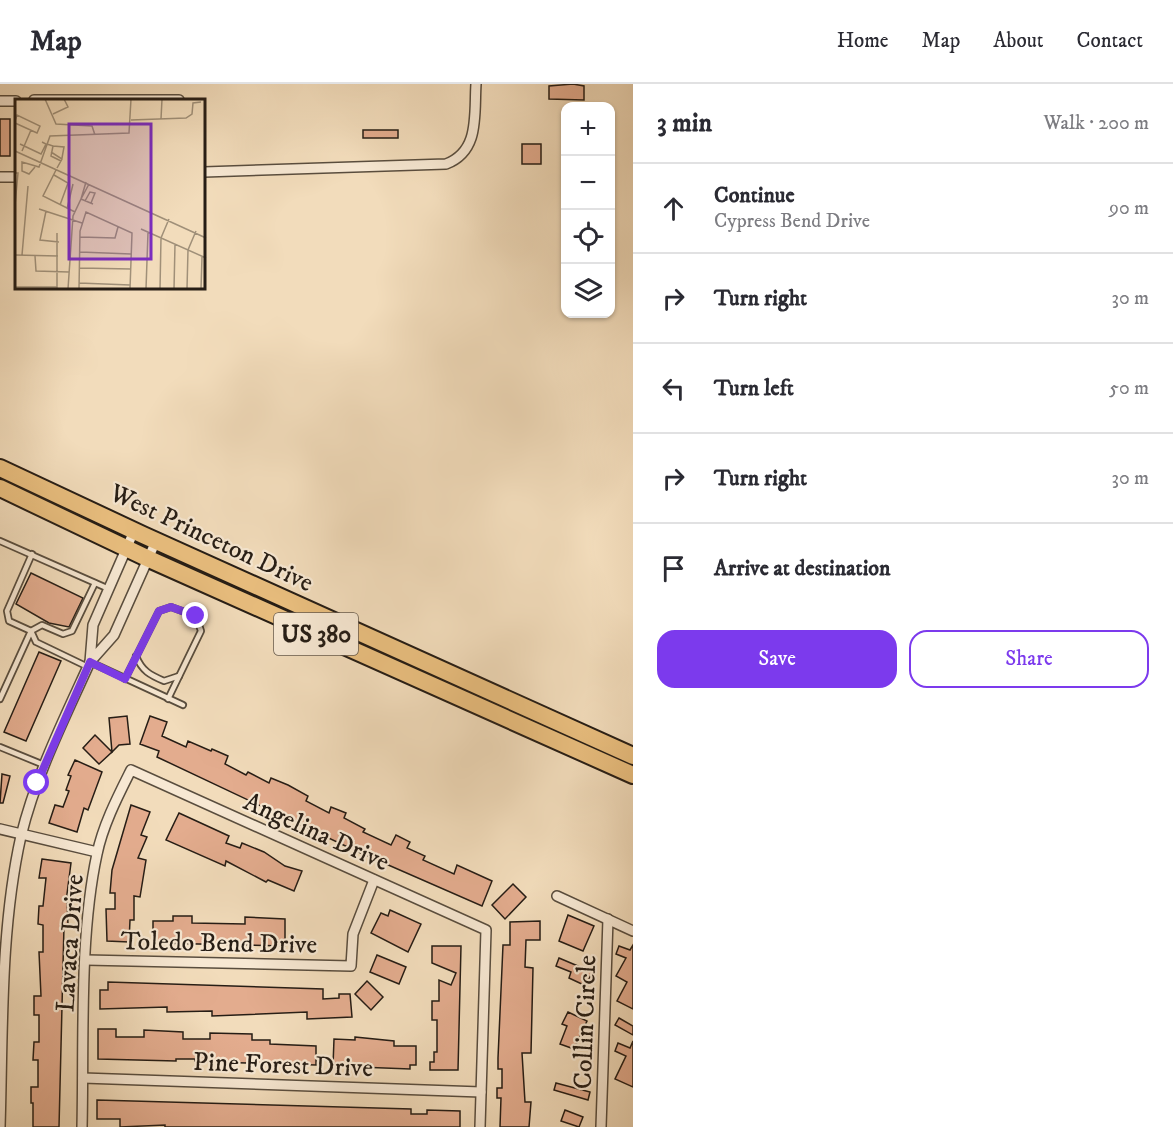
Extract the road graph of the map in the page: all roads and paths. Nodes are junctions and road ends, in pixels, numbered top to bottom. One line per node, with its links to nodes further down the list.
1 (476, 84): 2 (street)
2 (206, 172)
3 (0, 468): 5 (highway, West Princeton Drive / US 380)
4 (0, 488): 8 (highway, West Princeton Drive / US 380)
5 (134, 531): 7 (highway, West Princeton Drive / US 380); 8 (street)
6 (0, 541): 9 (lane)
7 (156, 542): 10 (street); 22 (highway, West Princeton Drive / US 380)
8 (127, 548): 10 (highway, West Princeton Drive / US 380); 12 (street)
9 (32, 554): 11 (lane); 13 (lane)
10 (149, 559): 15 (street); 25 (highway, West Princeton Drive / US 380)
11 (94, 583): 12 (lane); 13 (lane)
12 (109, 589): 15 (street)
13 (31, 632): 15 (lane); 18 (lane)
14 (136, 656): 16 (lane); 16 (lane); 17 (lane)
15 (89, 664): 17 (lane); 23 (street)
16 (179, 676): 19 (lane)
17 (125, 679): 19 (lane)
18 (0, 699)
19 (168, 699): 20 (lane)
20 (183, 705)
21 (0, 747): 23 (lane)
22 (633, 756)
23 (44, 765): 27 (street)
24 (131, 770): 28 (street, Lavaca Drive); 29 (street, Angelina Drive)
25 (633, 775)
26 (0, 829): 27 (street)
27 (21, 836): 28 (street); 36 (street)
28 (97, 852): 33 (street, Lavaca Drive)
29 (374, 880): 33 (street, Toledo Bend Drive); 35 (street, Angelina Drive)
30 (557, 896): 31 (street, Collin Circle)
31 (608, 919): 32 (street, Collin Circle); 39 (street, Collin Circle)
32 (633, 931)
33 (86, 960): 34 (street, Lavaca Drive)
34 (83, 1078): 35 (street, Pine Forest Drive); 37 (street, Lavaca Drive)
35 (481, 1092): 38 (street)
36 (0, 1127)
37 (82, 1127)
38 (480, 1127)
39 (602, 1127)

